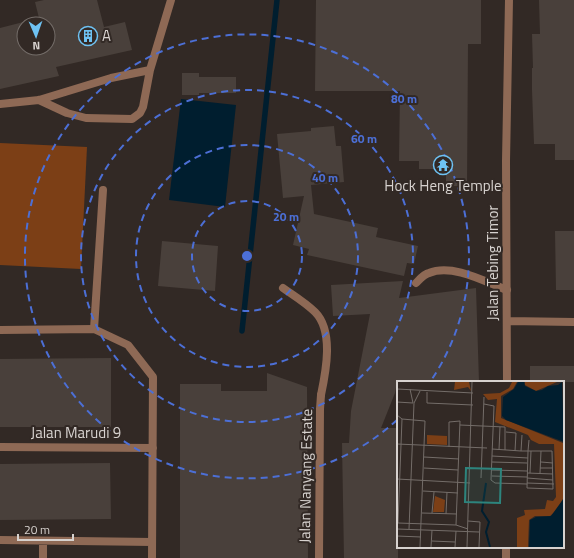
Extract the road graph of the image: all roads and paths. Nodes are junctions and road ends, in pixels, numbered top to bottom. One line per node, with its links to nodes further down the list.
1 (170, 0): 3 (street)
2 (509, 0): 9 (street, Jalan Tebing Timor)
3 (150, 70): 4 (street); 4 (street)
4 (39, 100): 5 (street)
5 (0, 104)
6 (103, 190): 12 (street)
7 (416, 283): 9 (street)
8 (283, 288): 22 (street, Jalan Nanyang Estate)
9 (507, 290): 10 (street, Jalan Tebing Timor)
10 (507, 321): 11 (street); 14 (street, Jalan Tebing Timor)
11 (574, 322)
12 (94, 329): 13 (street); 16 (street)
13 (0, 330)
14 (507, 381)
15 (0, 447): 16 (street, Jalan Marudi 9)
16 (152, 448): 19 (street)
17 (0, 540): 18 (street)
18 (43, 541): 19 (street); 20 (street)
19 (152, 542): 21 (street)
20 (43, 558)
21 (152, 558)
22 (319, 558)

